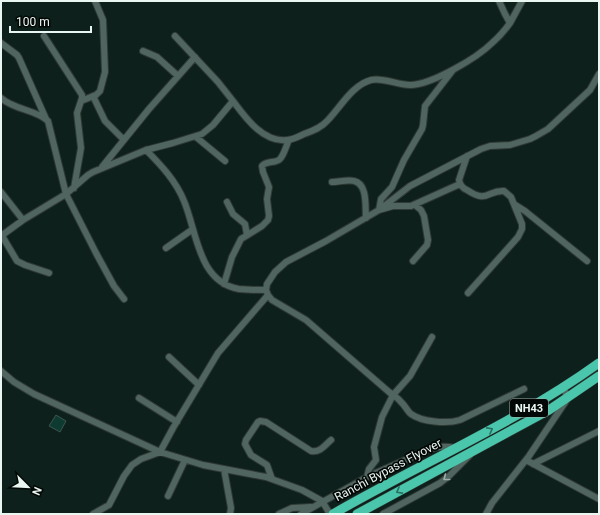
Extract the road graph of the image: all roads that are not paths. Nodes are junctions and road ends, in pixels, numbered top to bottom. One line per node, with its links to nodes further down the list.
1 (96, 1): 13 (street)
2 (499, 1): 4 (street)
3 (522, 1): 4 (street)
4 (510, 23): 10 (street)
5 (44, 36): 15 (street)
6 (175, 36): 9 (street)
7 (1, 43): 17 (street)
8 (143, 51): 12 (street)
9 (195, 57): 12 (street); 16 (street)
10 (455, 68): 20 (street); 33 (street)
11 (599, 74): 22 (street)
12 (178, 76): 19 (street)
13 (93, 96): 15 (street); 19 (street)
14 (1, 98): 17 (street)
15 (81, 101): 27 (street)
16 (233, 101): 18 (street); 20 (street)
17 (46, 119): 29 (street)
18 (196, 136): 21 (street); 23 (street)
19 (124, 140): 24 (street)
20 (289, 140): 38 (street)
21 (146, 150): 24 (street); 36 (street)
22 (467, 156): 26 (street); 33 (street)
23 (225, 162)
24 (101, 169): 27 (street)
25 (332, 182): 34 (street)
26 (460, 184): 31 (street); 32 (street)
27 (74, 188): 29 (street)
28 (1, 192): 35 (street)
29 (66, 194): 35 (street); 46 (street)
30 (227, 202): 38 (street)
31 (514, 204): 40 (street); 45 (street)
32 (415, 205): 33 (street); 41 (street)
33 (379, 210): 34 (street)
34 (366, 218): 44 (street)
35 (23, 220): 37 (street)
36 (193, 229): 39 (street); 43 (street)
37 (1, 234): 42 (street)
38 (247, 235): 43 (street)
39 (166, 248)
40 (587, 261)
41 (413, 262)
42 (49, 273)
43 (224, 284): 44 (street)
44 (267, 293): 52 (street); 55 (street)
45 (468, 293)
46 (124, 299)
47 (432, 337): 55 (street)
48 (169, 357): 52 (street)
49 (599, 363): 53 (highway, NH43)
50 (1, 371): 63 (street)
51 (599, 376): 57 (highway, NH43)
52 (199, 385): 58 (street)
53 (563, 387): 57 (street); 61 (highway, NH43, one-way to 53)
54 (524, 390): 55 (street)
55 (393, 395): 68 (street)
56 (139, 398): 58 (street)
57 (568, 398): 62 (highway, NH43); 65 (street)
58 (177, 422): 63 (street)
59 (599, 431): 66 (street)
60 (331, 440): 69 (street)
61 (455, 448): 68 (street); 79 (highway, Ranchi Bypass Flyover / NH43)
62 (474, 451): 80 (highway, Ranchi Bypass Flyover / NH43, one-way to 80); 81 (street, one-way to 81)
63 (160, 452): 64 (street); 74 (street)
64 (186, 460): 67 (street); 70 (street)
65 (526, 460): 66 (street); 82 (street)
66 (533, 464): 71 (street)
67 (224, 469): 69 (street); 75 (street)
68 (367, 477): 72 (street)
69 (272, 479): 72 (street)
70 (168, 496)
71 (599, 499)
72 (322, 501): 73 (street); 78 (street)
73 (311, 507): 76 (street); 77 (street)
74 (92, 514)
75 (230, 514)
76 (279, 514)
77 (301, 514)
78 (330, 514)
79 (333, 514)
80 (357, 514)
81 (383, 514)
82 (486, 514)

